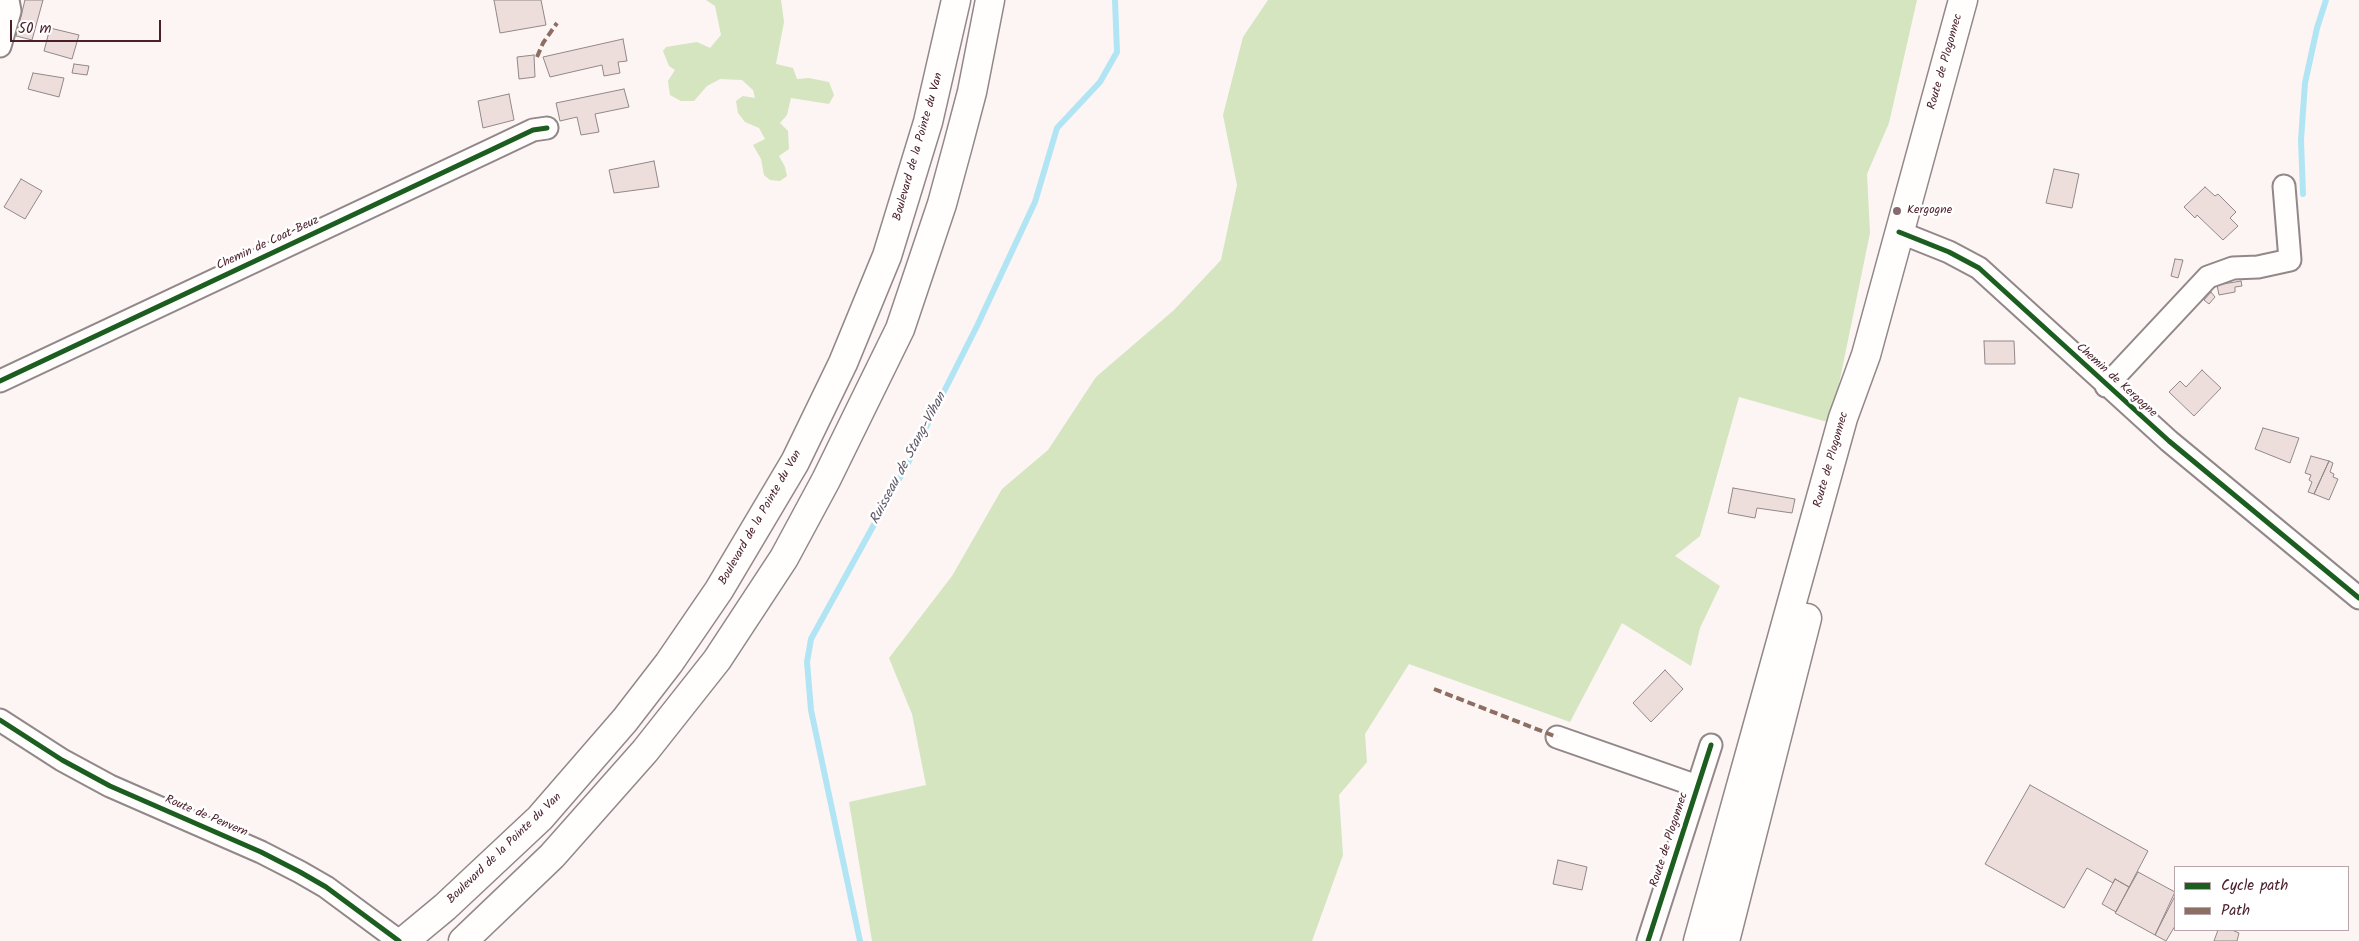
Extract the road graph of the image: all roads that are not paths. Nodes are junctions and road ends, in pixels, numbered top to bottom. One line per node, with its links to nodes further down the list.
1 (8, 0): 5 (street)
2 (956, 0): 18 (main road, Boulevard de la Pointe du Van)
3 (990, 0): 19 (main road)
4 (1963, 0): 8 (main road, Route de Plogonnec)
5 (0, 46)
6 (547, 128): 10 (street, Chemin de Coat-Beuz)
7 (2284, 186): 11 (street, Chemin de Kergogne)
8 (1899, 232): 9 (main road, Route de Plogonnec); 11 (street, Chemin de Kergogne)
9 (1866, 355): 21 (main road, Route de Plogonnec); 22 (main road, Route de Plogonnec)
10 (0, 381)
11 (2106, 386): 12 (street, Chemin de Kergogne)
12 (2359, 598)
13 (0, 720): 17 (street, Route de Penvern)
14 (1557, 737): 16 (street, Route de Plogonnec)
15 (1711, 745): 16 (street, Route de Plogonnec)
16 (1697, 786): 20 (street, Route de Plogonnec)
17 (399, 941)
18 (404, 941)
19 (463, 941)
20 (1648, 941)
21 (1698, 941)
22 (1725, 941)

